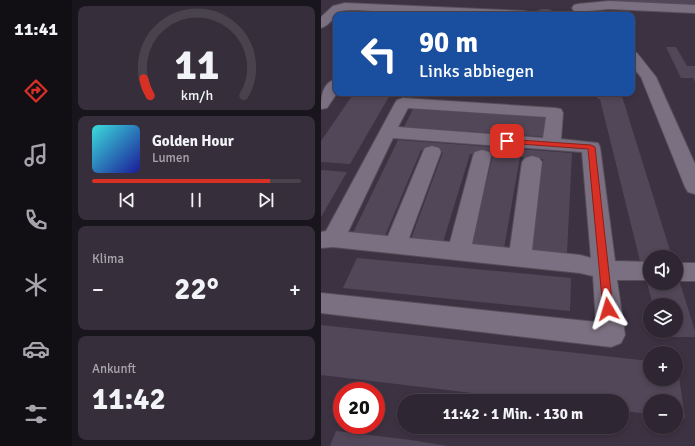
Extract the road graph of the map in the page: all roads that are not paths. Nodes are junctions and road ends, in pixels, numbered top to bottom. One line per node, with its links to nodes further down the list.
1 (566, 0): 6 (street)
2 (608, 3): 3 (street); 6 (street)
3 (695, 9)
4 (335, 12): 5 (street)
5 (396, 12)
6 (583, 12)
7 (333, 15): 8 (street)
8 (323, 30)
9 (635, 60): 17 (street)
10 (333, 88): 11 (street)
11 (321, 104)
12 (387, 132): 13 (street); 13 (street); 18 (street)
13 (551, 144): 22 (street)
14 (432, 152): 19 (street)
15 (482, 156): 20 (street)
16 (532, 162): 21 (street)
17 (695, 187)
18 (327, 239): 19 (street)
19 (395, 246): 20 (street)
20 (459, 252): 21 (street)
21 (520, 257): 22 (street)
22 (603, 270): 23 (street); 26 (street)
23 (643, 271)
24 (683, 272): 25 (street)
25 (695, 272)
26 (321, 303)

